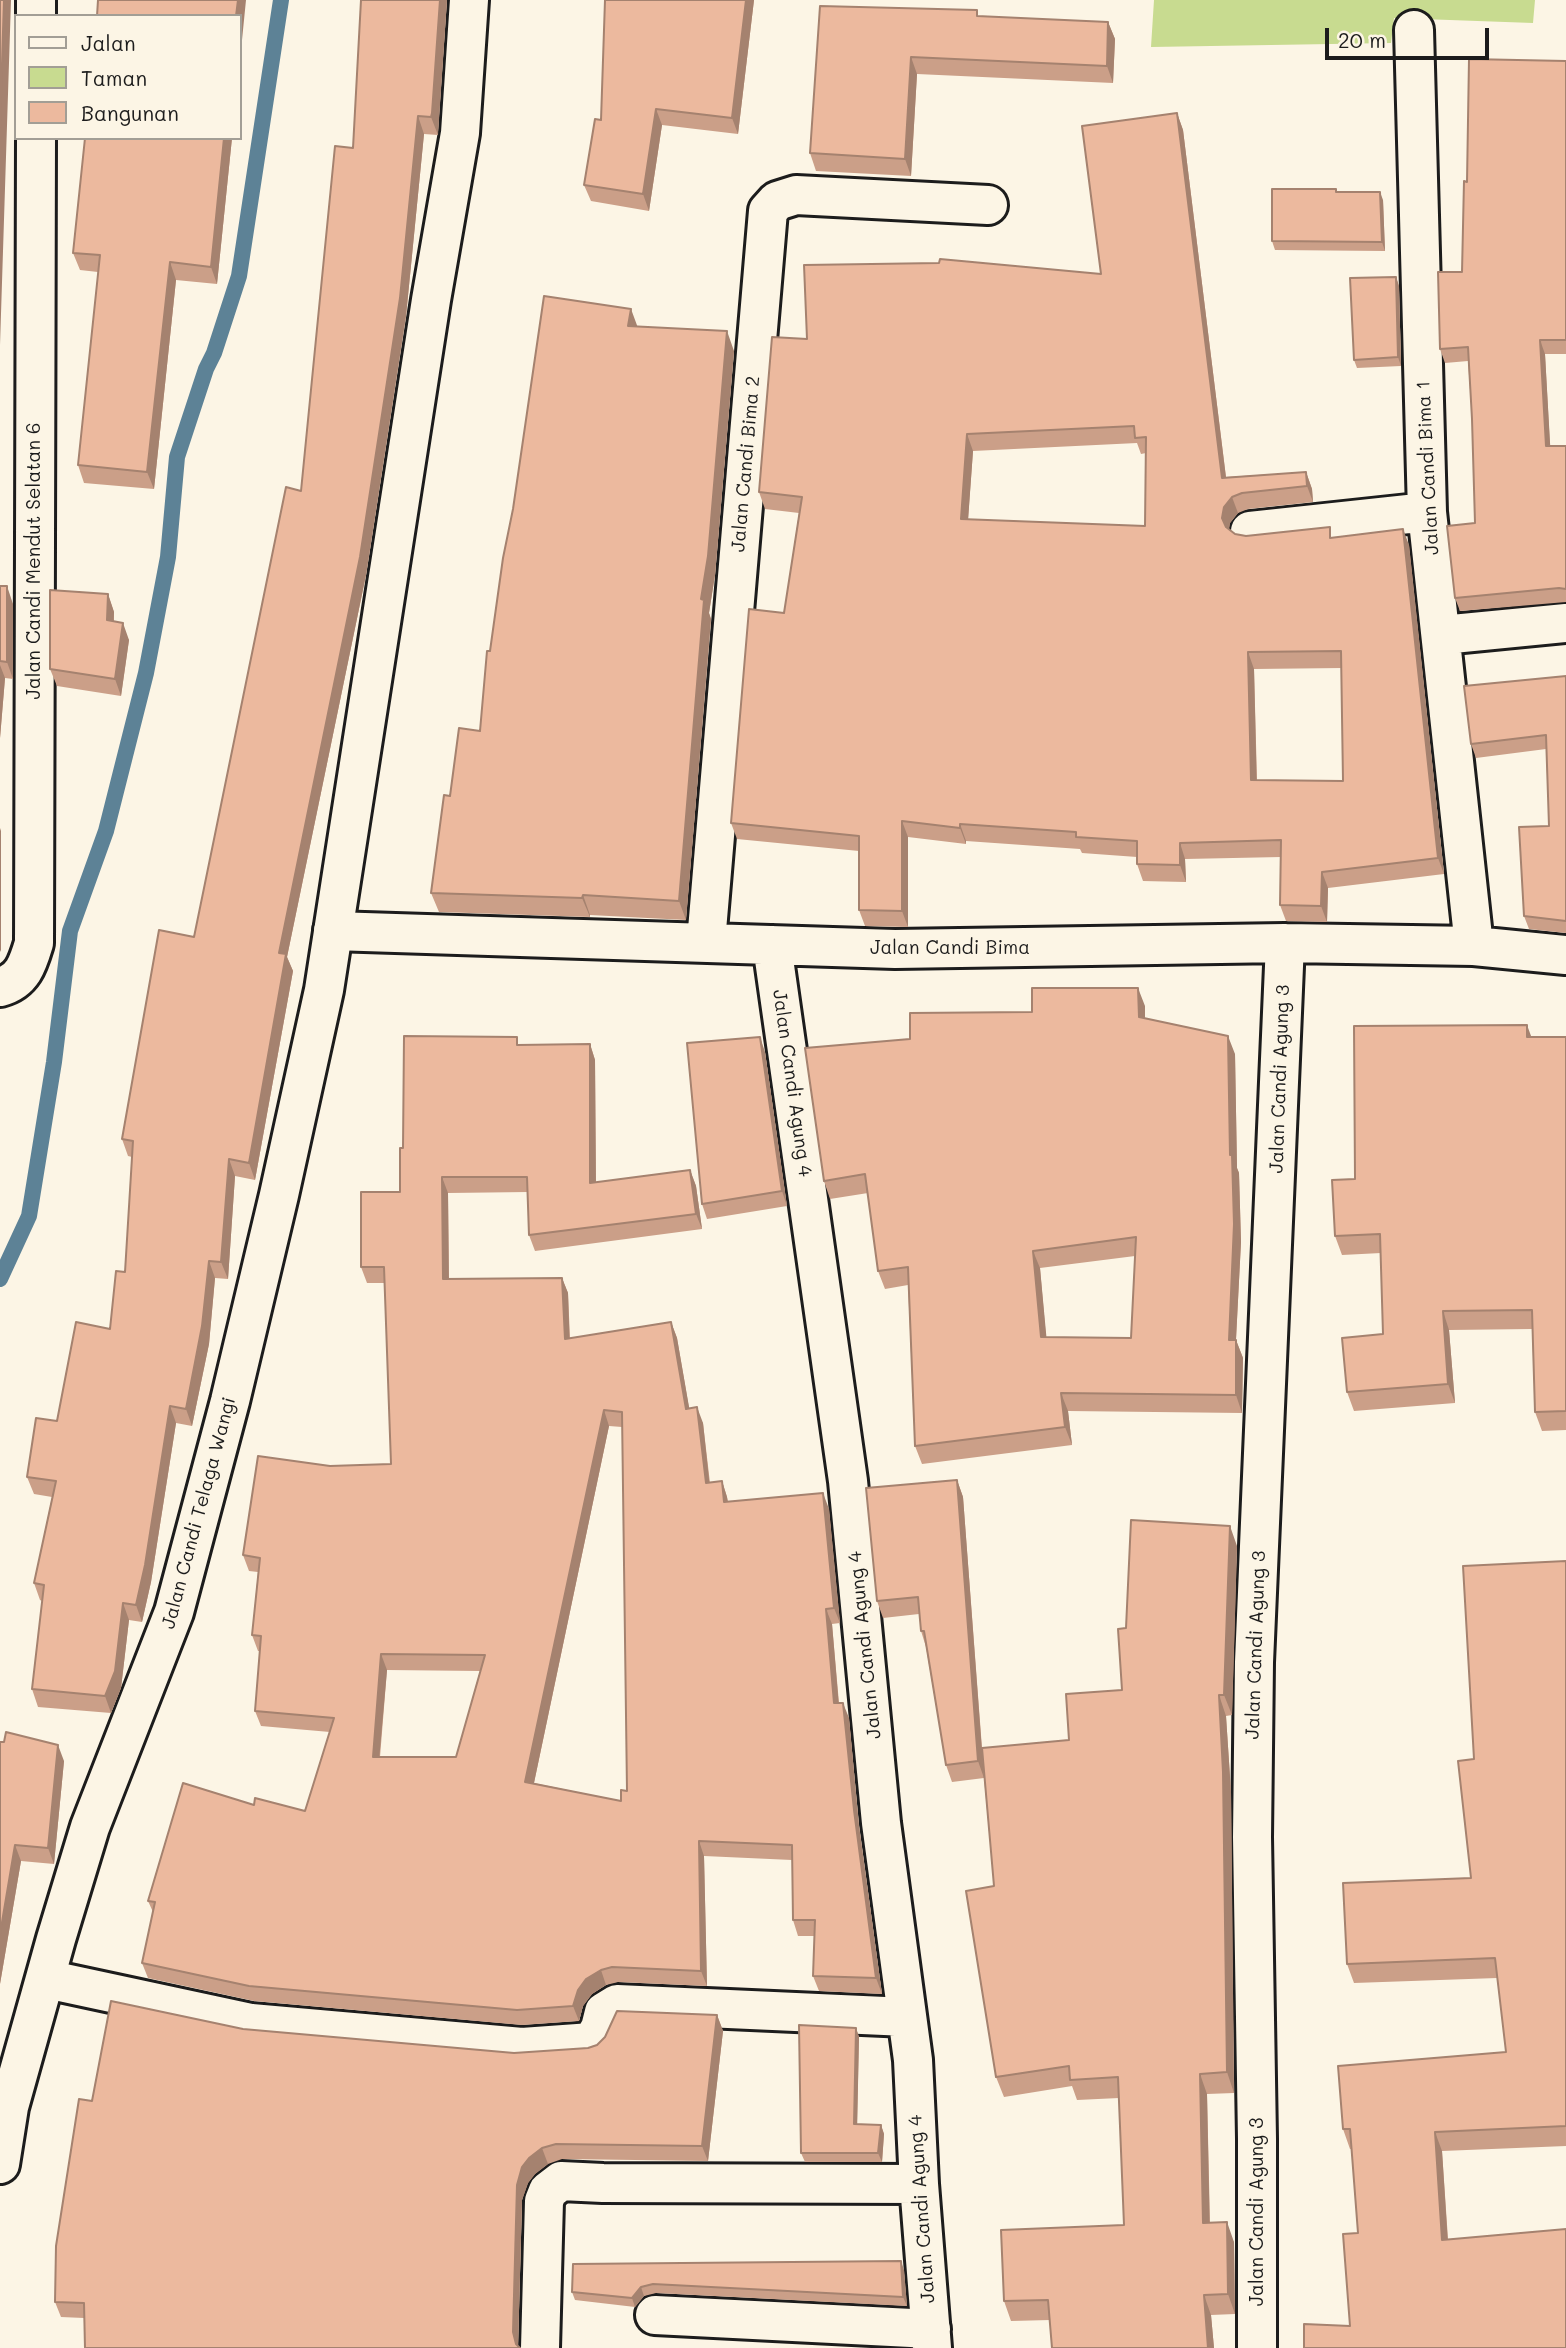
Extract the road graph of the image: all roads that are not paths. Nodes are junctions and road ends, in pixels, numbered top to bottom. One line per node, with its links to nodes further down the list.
1 (469, 0): 9 (street, Jalan Candi Telaga Wangi)
2 (1415, 30): 5 (street, Jalan Candi Bima 1)
3 (36, 140): 15 (street, Jalan Candi Mendut Selatan 6)
4 (988, 205): 10 (street, Jalan Candi Bima 2)
5 (1427, 512): 6 (street); 8 (street, Jalan Candi Bima 1)
6 (1250, 531)
7 (1566, 623): 8 (street)
8 (1442, 635): 13 (street, Jalan Candi Bima 1)
9 (333, 931): 10 (street, Jalan Candi Bima); 16 (street, Jalan Candi Telaga Wangi)
10 (705, 943): 12 (street, Jalan Candi Bima)
11 (1285, 943): 12 (street, Jalan Candi Bima); 13 (street, Jalan Candi Bima); 23 (street, Jalan Candi Agung 3)
12 (772, 945): 17 (street, Jalan Candi Agung 4)
13 (1474, 946): 14 (street, Jalan Candi Bima)
14 (1566, 955)
15 (8, 983)
16 (46, 1979): 17 (street); 18 (street, Jalan Candi Telaga Wangi)
17 (907, 2017): 19 (street, Jalan Candi Agung 4)
18 (0, 2164)
19 (919, 2184): 21 (street, Jalan Candi Agung 4); 22 (street)
20 (655, 2315): 21 (street)
21 (932, 2338)
22 (541, 2348)
23 (1257, 2348)

